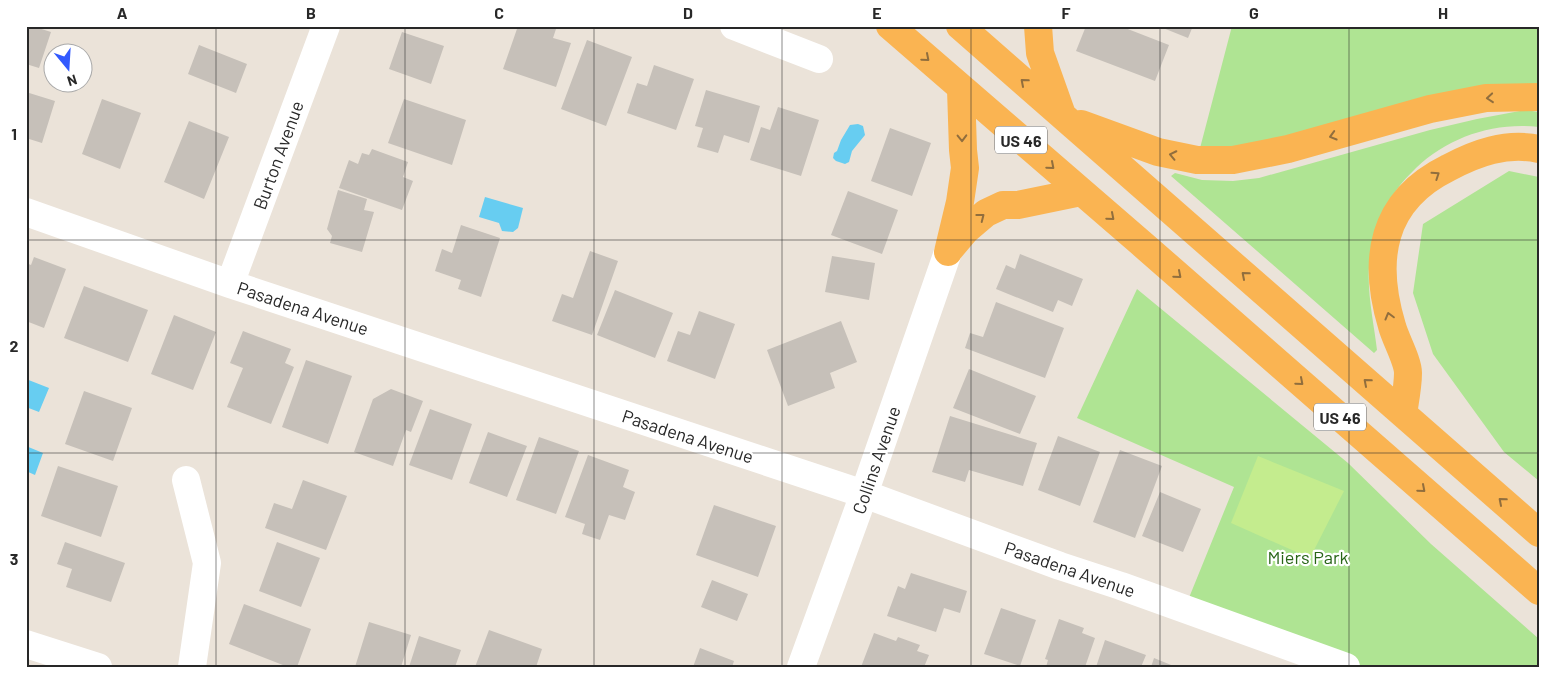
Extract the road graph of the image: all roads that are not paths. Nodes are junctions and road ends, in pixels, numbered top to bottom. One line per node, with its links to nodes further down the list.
1 (326, 26): 14 (street, Burton Avenue)
2 (734, 26): 6 (street)
3 (890, 26): 7 (highway, US 46, one-way to 7)
4 (960, 26): 9 (highway, US 46, one-way to 4)
5 (1038, 26): 9 (highway)
6 (819, 59)
7 (962, 89): 11 (highway, US 46, one-way to 11); 13 (highway, one-way to 13)
8 (1539, 97): 9 (highway, one-way to 9)
9 (1065, 117): 15 (highway, US 46, one-way to 9)
10 (1539, 149): 15 (highway, one-way to 10)
11 (1081, 192): 13 (highway, one-way to 11); 19 (highway, US 46, one-way to 19)
12 (26, 212): 14 (street, Pasadena Avenue)
13 (948, 252): 17 (street, Collins Avenue)
14 (230, 284): 17 (street, Pasadena Avenue)
15 (1403, 414): 18 (highway, US 46, one-way to 15)
16 (186, 480): 22 (street)
17 (864, 494): 23 (street, Collins Avenue); 24 (street, Pasadena Avenue)
18 (1539, 533)
19 (1539, 591)
20 (26, 644): 21 (street)
21 (98, 667)
22 (192, 667)
23 (801, 667)
24 (1346, 667)

